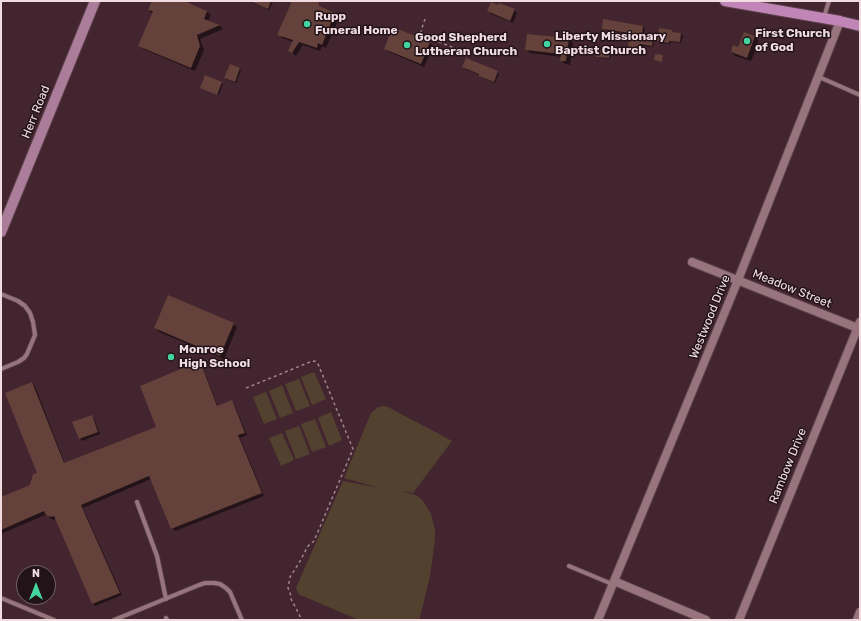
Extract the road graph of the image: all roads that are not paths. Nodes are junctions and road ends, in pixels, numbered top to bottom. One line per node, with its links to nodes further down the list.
1 (94, 1): 10 (street, Herr Road)
2 (725, 1): 6 (main road)
3 (757, 1): 5 (main road)
4 (829, 1): 5 (lane)
5 (824, 18): 6 (main road)
6 (840, 21): 7 (main road); 8 (street, Westwood Drive)
7 (860, 26)
8 (819, 77): 9 (lane); 12 (street, Westwood Drive)
9 (860, 94)
10 (1, 232)
11 (692, 262): 12 (street, Meadow Street)
12 (738, 280): 14 (street, Meadow Street); 18 (street, Westwood Drive)
13 (1, 294): 15 (lane)
14 (859, 326): 27 (street, Rambow Drive)
15 (1, 369)
16 (137, 502): 20 (lane)
17 (569, 566): 18 (lane)
18 (613, 583): 25 (street, Westwood Drive); 26 (street)
19 (1, 598): 22 (lane)
20 (166, 599): 23 (lane); 24 (lane)
21 (860, 612): 28 (street)
22 (54, 620)
23 (114, 620)
24 (242, 620)
25 (598, 620)
26 (706, 620)
27 (739, 620)
28 (857, 620)

